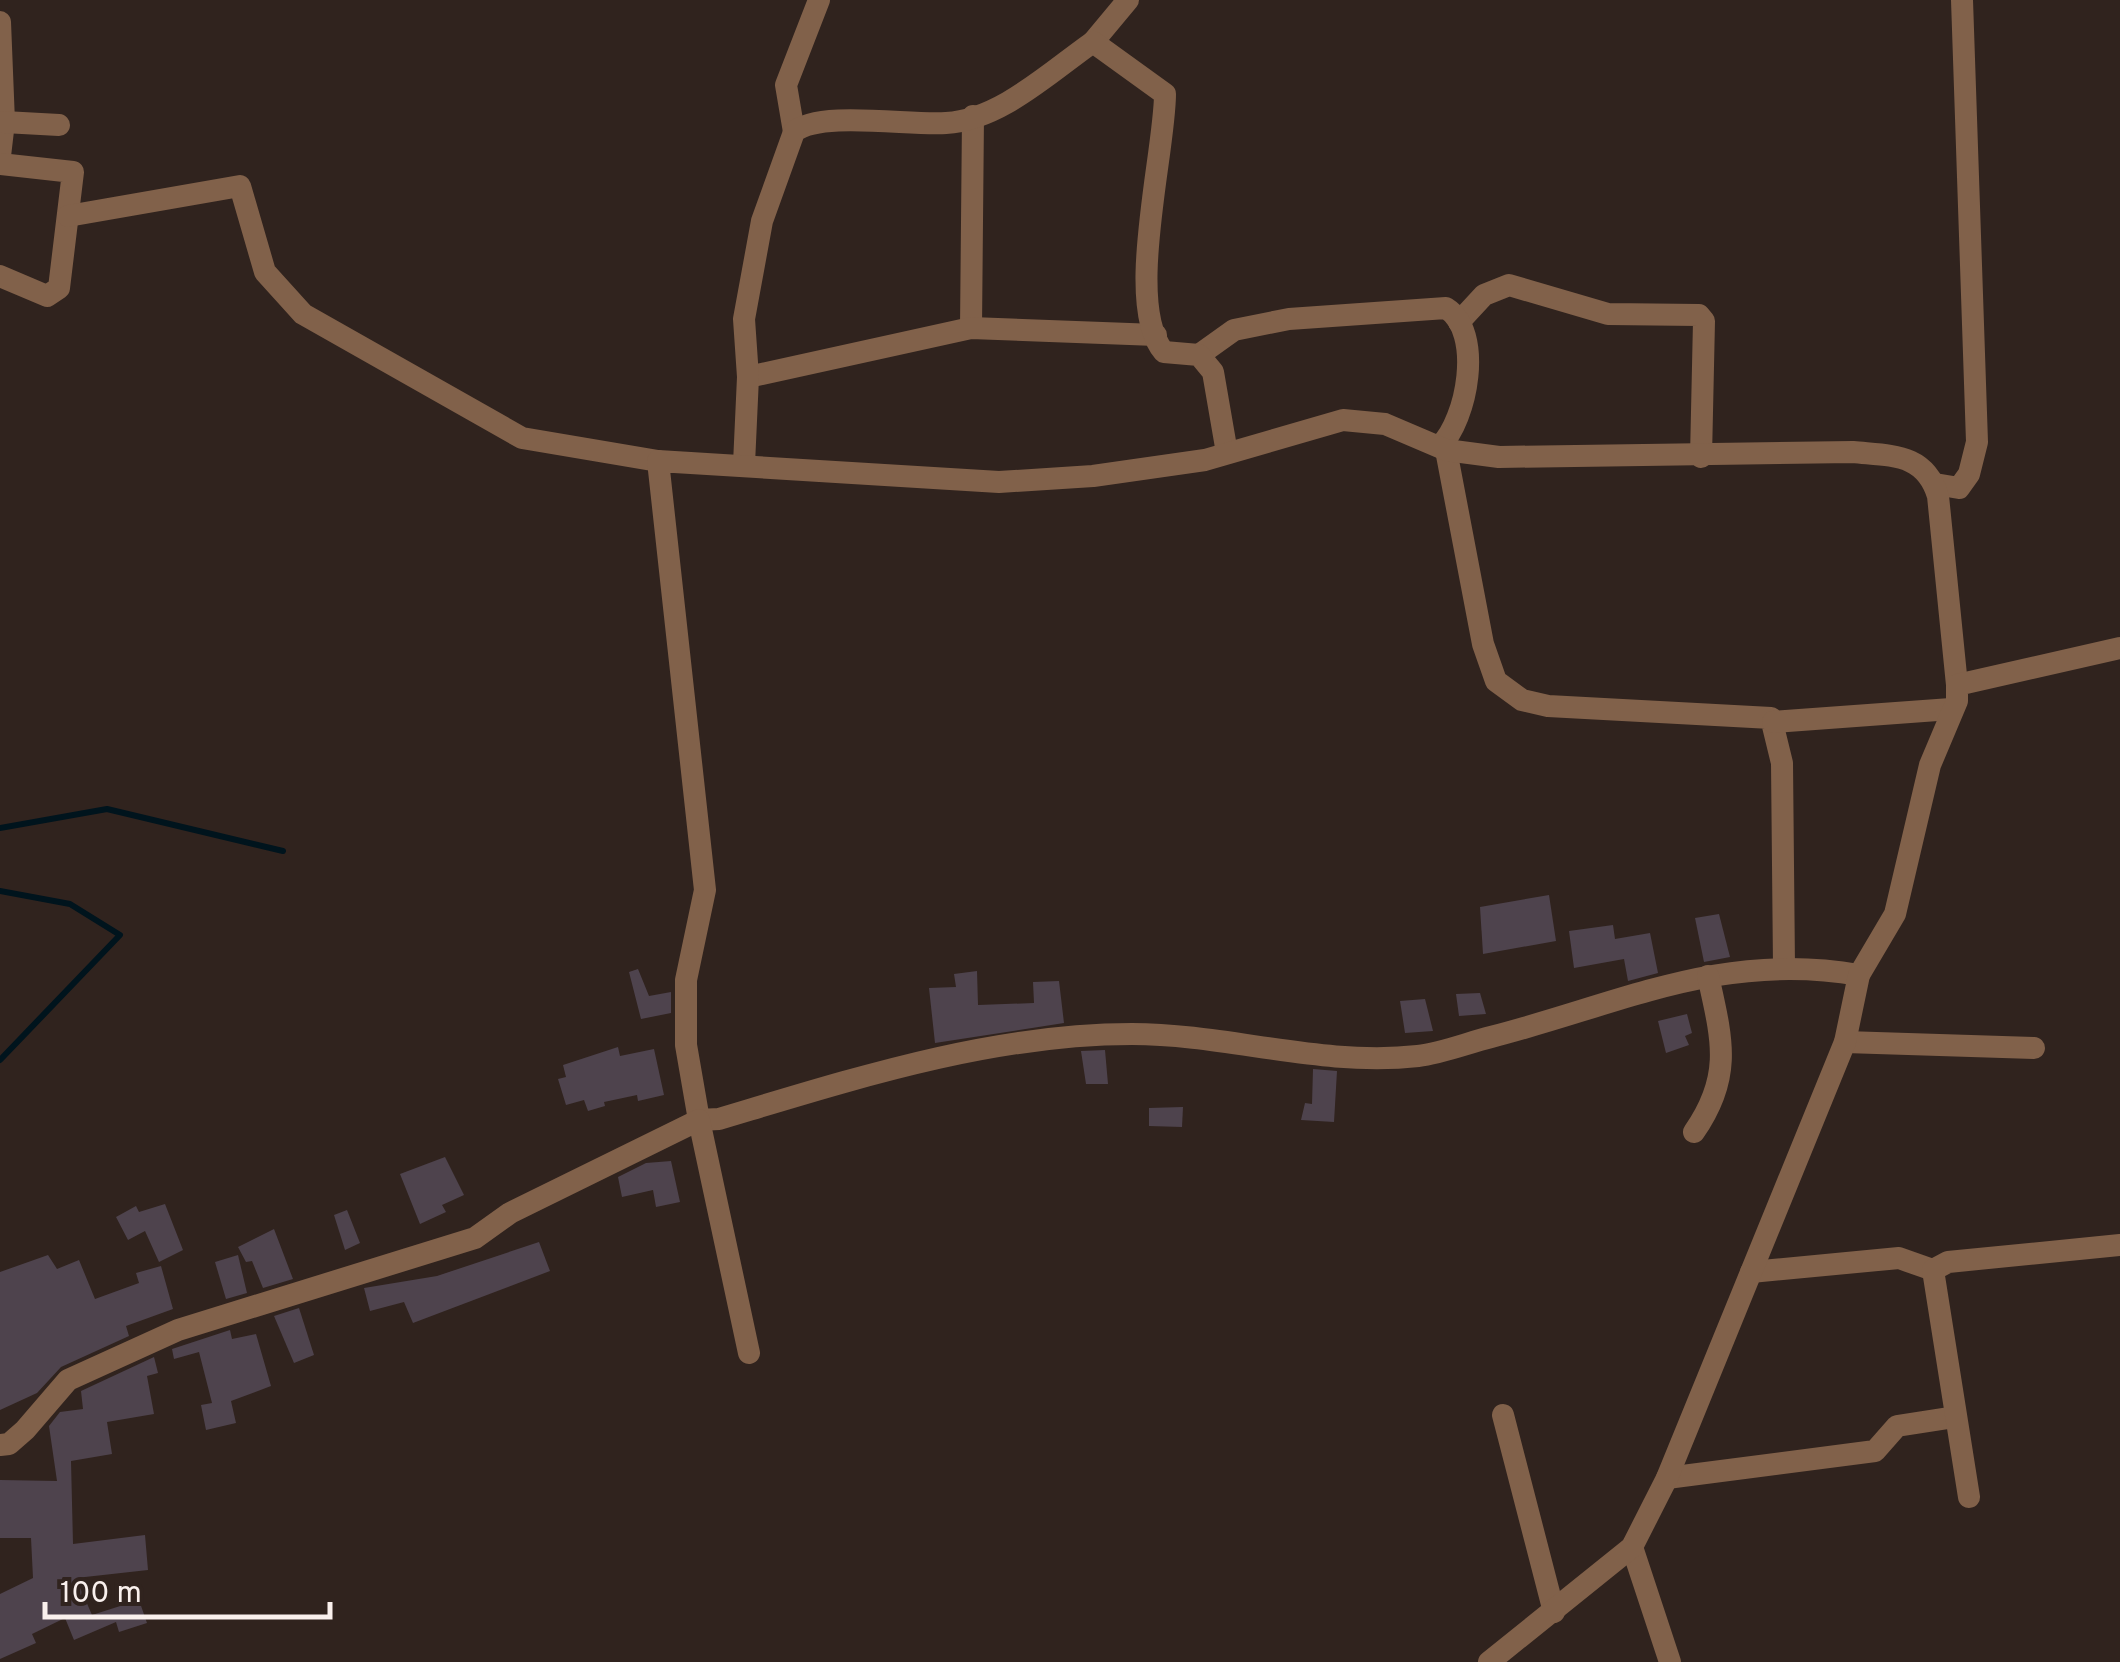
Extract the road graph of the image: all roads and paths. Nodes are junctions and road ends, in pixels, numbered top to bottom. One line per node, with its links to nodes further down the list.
1 (819, 0): 9 (street)
2 (1128, 0): 5 (street)
3 (1962, 0): 24 (street)
4 (0, 22): 7 (street)
5 (1092, 42): 6 (street); 16 (street)
6 (973, 116): 9 (street); 15 (street)
7 (4, 122): 8 (street); 10 (street)
8 (59, 125)
9 (794, 132): 18 (street)
10 (0, 156)
11 (0, 164): 12 (street)
12 (68, 216): 13 (street); 22 (street)
13 (0, 276)
14 (1459, 322): 17 (street); 19 (street); 21 (street)
15 (971, 328): 16 (street); 18 (street)
16 (1156, 335): 17 (street)
17 (1199, 355): 20 (street)
18 (748, 378): 23 (street)
19 (1443, 448): 20 (street); 21 (street); 28 (street)
20 (1226, 454): 23 (street)
21 (1701, 457): 24 (street)
22 (658, 461): 23 (street); 34 (street)
23 (744, 464)
24 (1935, 484): 26 (street)
25 (2120, 648): 26 (street)
26 (1957, 684): 27 (street)
27 (1951, 709): 28 (street); 30 (street)
28 (1773, 722): 29 (street)
29 (1784, 968): 30 (street); 31 (street)
30 (1858, 974): 32 (street)
31 (1708, 976): 34 (street); 35 (street)
32 (1845, 1042): 33 (street); 38 (street)
33 (2034, 1048)
34 (699, 1120): 39 (street); 42 (street)
35 (1694, 1132)
36 (2120, 1245): 37 (street)
37 (1933, 1270): 38 (street); 41 (street)
38 (1751, 1272): 43 (street)
39 (749, 1353)
40 (1503, 1414): 46 (street)
41 (1955, 1417): 43 (street); 44 (street)
42 (0, 1446)
43 (1667, 1478): 45 (street)
44 (1969, 1497)
45 (1632, 1546): 46 (street); 48 (street)
46 (1554, 1612): 47 (street)
47 (1489, 1662)
48 (1670, 1662)

